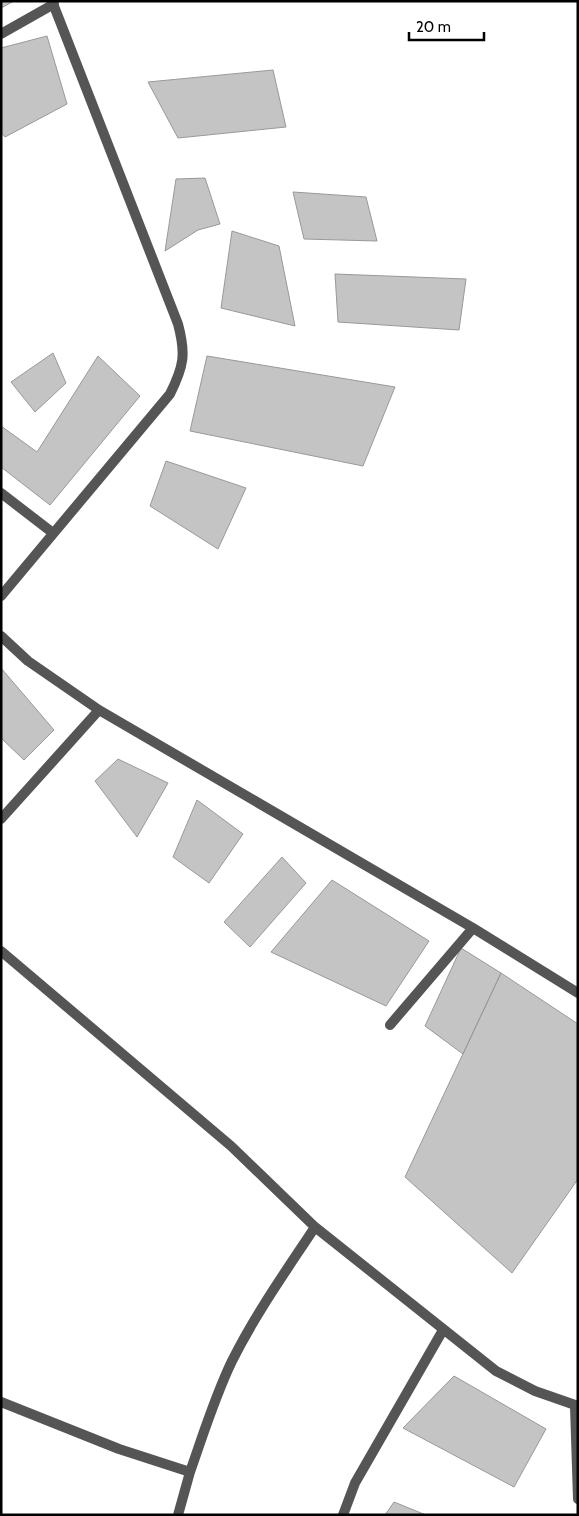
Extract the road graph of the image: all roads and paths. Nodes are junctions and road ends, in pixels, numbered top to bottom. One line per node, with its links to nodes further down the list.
1 (53, 3): 2 (street); 4 (street)
2 (1, 34)
3 (1, 493): 4 (street)
4 (52, 533): 5 (street)
5 (1, 596)
6 (1, 636): 7 (street)
7 (99, 710): 8 (street); 9 (street)
8 (1, 819)
9 (473, 928): 11 (street); 12 (street)
10 (1, 951): 13 (street)
11 (578, 993)
12 (390, 1026)
13 (315, 1227): 14 (street); 17 (street)
14 (443, 1330): 16 (street); 20 (street)
15 (1, 1402): 17 (street)
16 (576, 1406): 18 (street)
17 (190, 1472): 19 (street)
18 (578, 1499)
19 (178, 1515)
20 (343, 1515)

